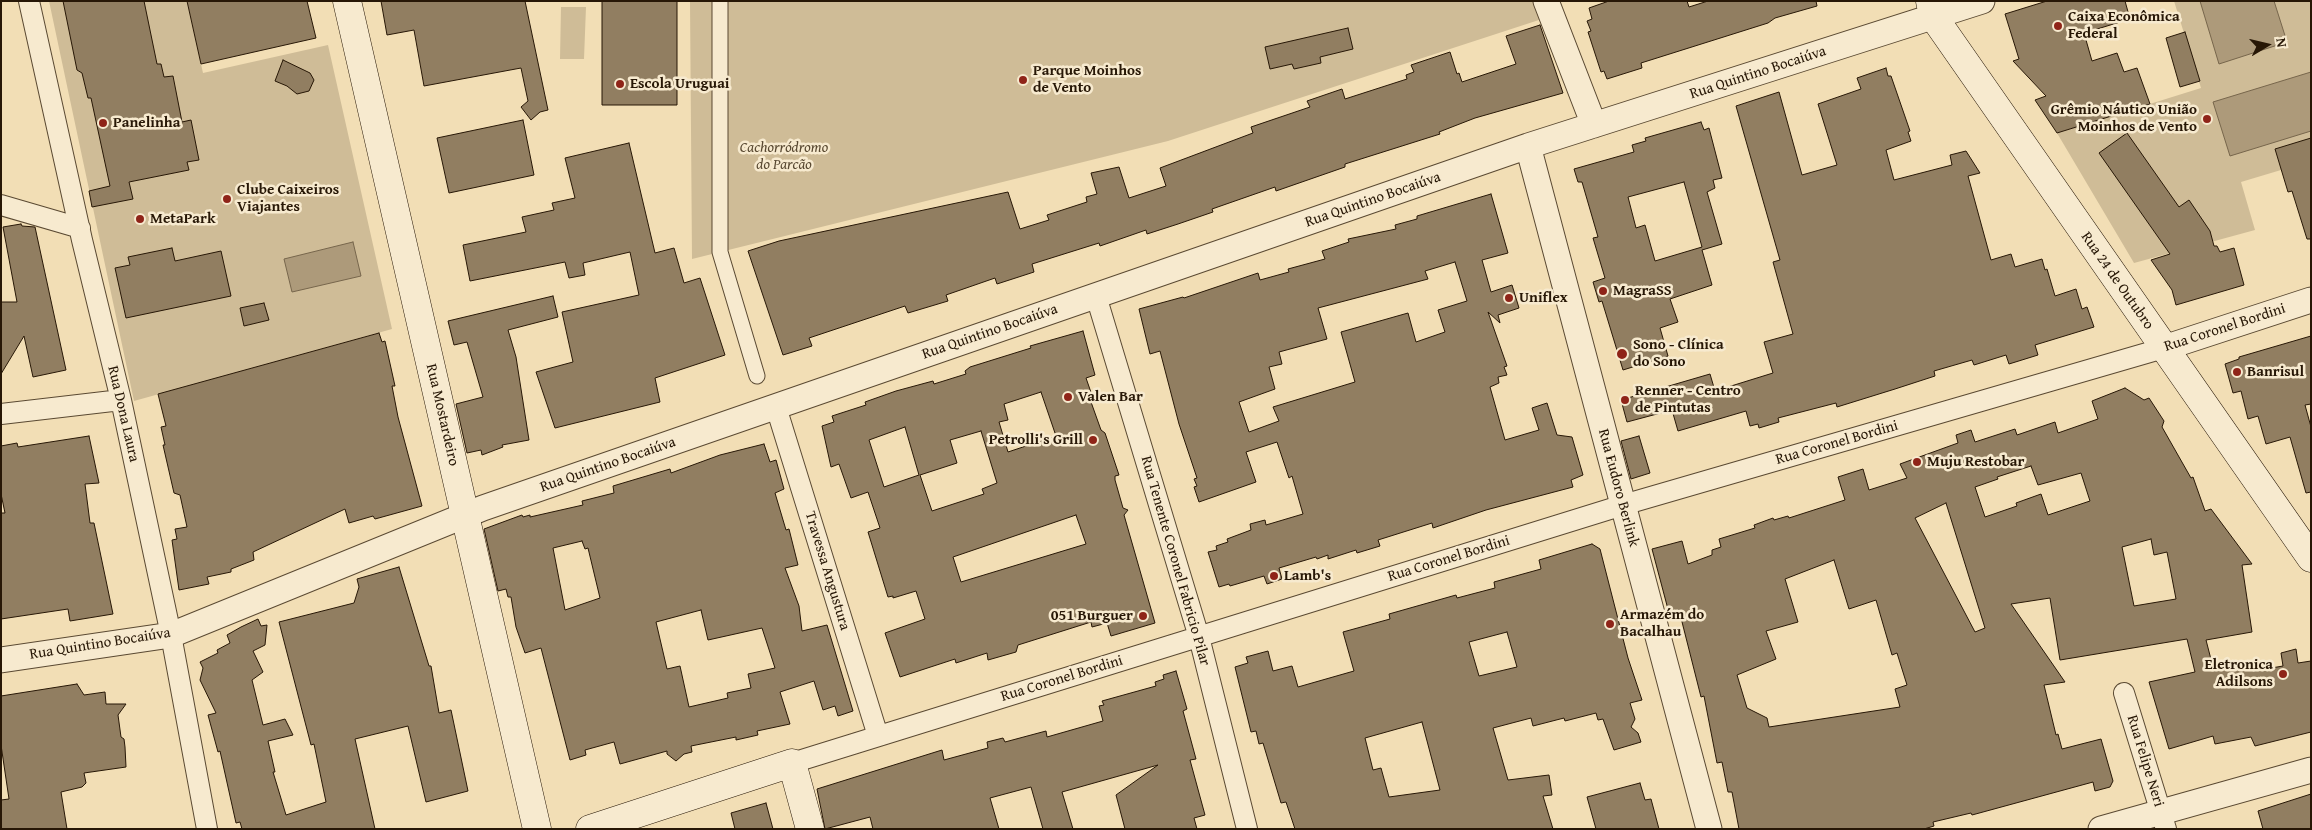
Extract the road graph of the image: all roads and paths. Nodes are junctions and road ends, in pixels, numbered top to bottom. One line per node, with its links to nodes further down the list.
1 (29, 1): 10 (street, Rua Dona Laura)
2 (347, 1): 19 (main road, Rua Mostardeiro)
3 (720, 1): 14 (street)
4 (1546, 1): 7 (street)
5 (1982, 1): 6 (street, Rua Quintino Bocaiúva)
6 (1931, 9): 7 (street, Rua Quintino Bocaiúva); 13 (main road, Rua 24 de Outubro)
7 (1594, 125): 8 (street, Rua Quintino Bocaiúva)
8 (1528, 146): 11 (street, Rua Quintino Bocaiúva); 18 (street, Rua Eudoro Berlink)
9 (1, 205): 10 (street)
10 (80, 228): 15 (street, Rua Dona Laura)
11 (1096, 296): 16 (street, Rua Quintino Bocaiúva); 22 (street, Rua Tenente Coronel Fabricio Pilar)
12 (2311, 300): 13 (street, Rua Coronel Bordini)
13 (2164, 348): 18 (street, Rua Coronel Bordini); 20 (main road, Rua 24 de Outubro)
14 (757, 376)
15 (121, 400): 17 (street); 21 (street, Rua Dona Laura)
16 (776, 407): 19 (street, Rua Quintino Bocaiúva); 25 (street, Travessa Angustura)
17 (1, 414)
18 (1623, 505): 22 (street, Rua Coronel Bordini); 34 (street, Rua Eudoro Berlink)
19 (465, 514): 21 (street, Rua Quintino Bocaiúva); 30 (main road, Rua Mostardeiro)
20 (2311, 558)
21 (172, 635): 23 (street, Rua Quintino Bocaiúva); 29 (street, Rua Dona Laura)
22 (1199, 636): 25 (street, Rua Coronel Bordini); 33 (street, Rua Tenente Coronel Fabricio Pilar)
23 (1, 660)
24 (2124, 693): 28 (street, Rua Felipe Neri)
25 (878, 736): 26 (street, Rua Coronel Bordini)
26 (792, 762): 31 (main road, Rua Coronel Bordini); 32 (main road)
27 (2311, 770): 28 (street)
28 (2164, 820): 35 (street)
29 (207, 829)
30 (537, 829)
31 (590, 829)
32 (810, 829)
33 (1248, 829)
34 (1709, 829)
35 (2101, 829)

